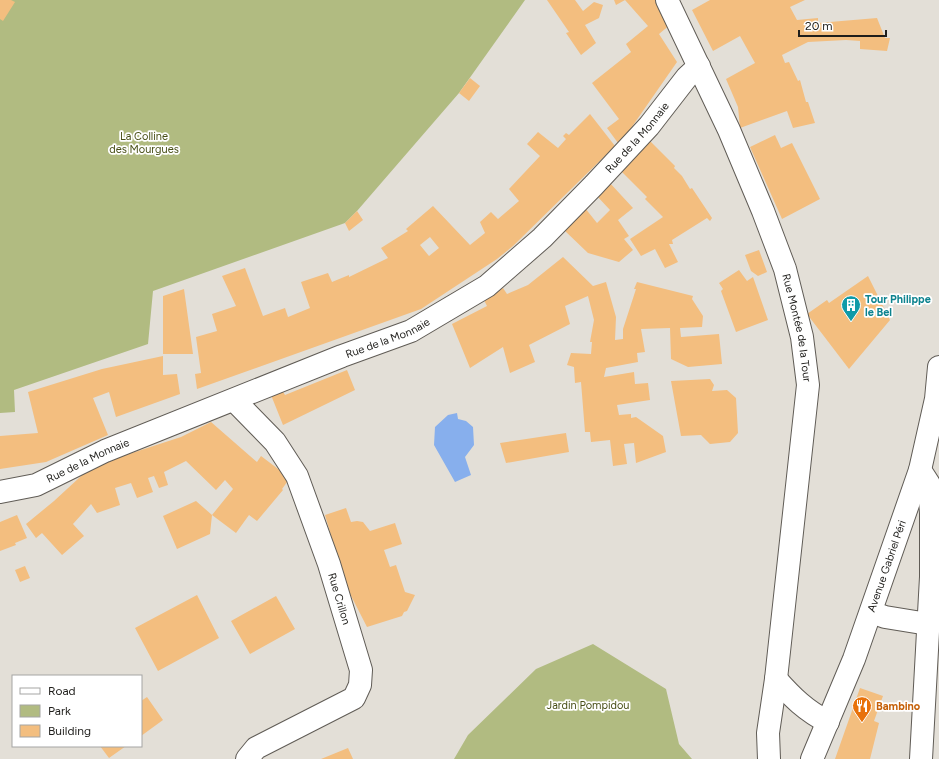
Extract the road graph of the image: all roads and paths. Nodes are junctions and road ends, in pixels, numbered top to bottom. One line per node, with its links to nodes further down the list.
1 (667, 0): 2 (street, Rue Montée de la Tour)
2 (698, 66): 4 (street, Rue de la Monnaie); 9 (street, Rue Montée de la Tour)
3 (939, 367): 5 (street, Avenue Gabriel Péri)
4 (234, 400): 6 (street, Rue de la Monnaie); 11 (street, Rue Crillon)
5 (920, 470): 7 (street, Avenue Gabriel Péri); 8 (street)
6 (0, 492)
7 (871, 612): 8 (street); 10 (street, Avenue Gabriel Péri)
8 (928, 624): 14 (street)
9 (776, 679): 10 (street); 12 (street, Rue Montée de la Tour)
10 (828, 722): 13 (street, Avenue Gabriel Péri)
11 (247, 759)
12 (769, 759)
13 (812, 759)
14 (921, 759)

